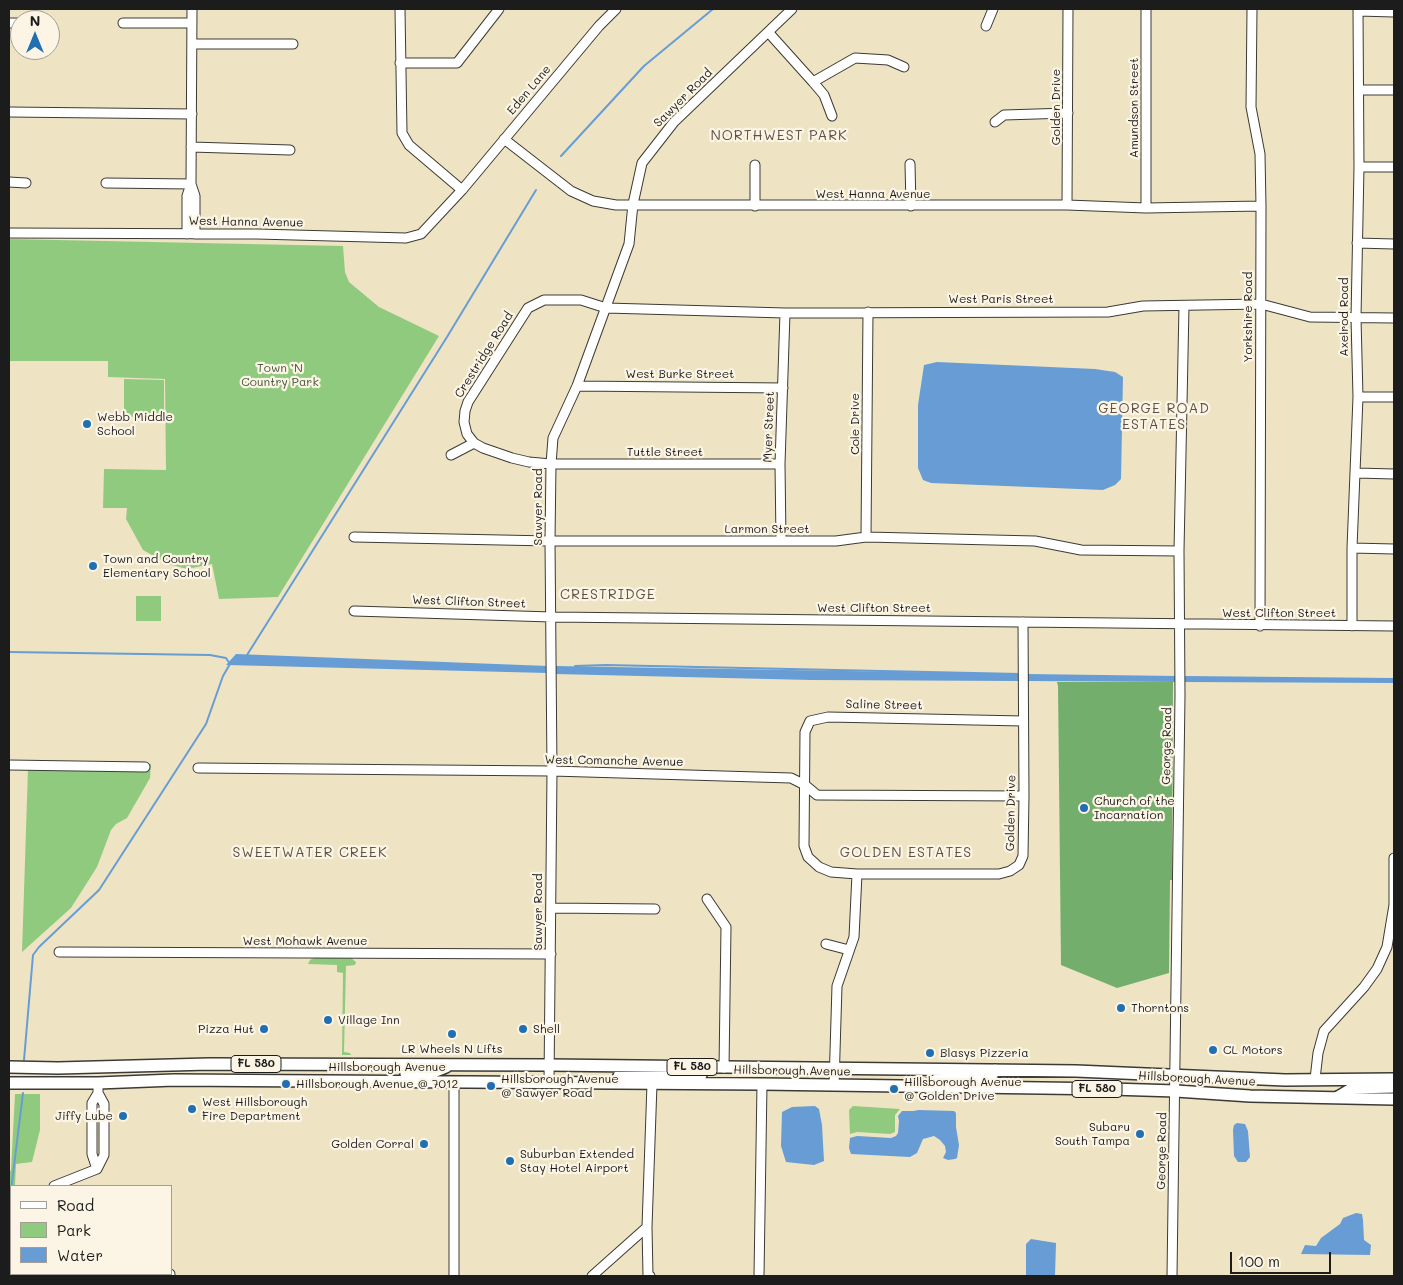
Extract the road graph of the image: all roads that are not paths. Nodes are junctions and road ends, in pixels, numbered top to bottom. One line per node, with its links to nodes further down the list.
1 (192, 9): 13 (street)
2 (400, 9): 18 (street)
3 (499, 9): 18 (street)
4 (616, 9): 28 (street, Eden Lane)
5 (792, 9): 15 (street, Sawyer Road)
6 (993, 9): 14 (street)
7 (1068, 9): 24 (street, Golden Drive)
8 (1146, 9): 45 (street, Amundson Street)
9 (1252, 9): 44 (street, Yorkshire Road)
10 (1358, 10): 11 (street); 21 (street, Axelrod Road)
11 (1394, 12)
12 (123, 24): 13 (street)
13 (192, 24): 16 (street)
14 (986, 26)
15 (769, 33): 20 (street); 40 (street, Sawyer Road)
16 (192, 44): 17 (street); 25 (street)
17 (294, 44)
18 (400, 63): 39 (street)
19 (904, 67): 20 (street)
20 (813, 82): 26 (street)
21 (1359, 90): 22 (street); 33 (street, Axelrod Road)
22 (1394, 90)
23 (9, 112): 25 (street)
24 (1068, 113): 27 (street); 41 (street, Golden Drive)
25 (192, 114): 29 (street)
26 (832, 116)
27 (995, 122)
28 (504, 139): 39 (street, Eden Lane); 40 (street, West Hanna Avenue)
29 (191, 147): 30 (street); 38 (street)
30 (290, 150)
31 (910, 164): 43 (street)
32 (755, 165): 42 (street)
33 (1359, 167): 34 (street); 48 (street, Axelrod Road)
34 (1394, 167)
35 (9, 182): 36 (street)
36 (26, 182)
37 (106, 183): 38 (street)
38 (191, 184): 47 (street)
39 (462, 190): 47 (street, West Hanna Avenue)
40 (633, 204): 42 (street, West Hanna Avenue); 52 (street, Sawyer Road)
41 (1067, 205): 43 (street, West Hanna Avenue); 45 (street, West Hanna Avenue)
42 (755, 206): 43 (street, West Hanna Avenue)
43 (911, 206)
44 (1261, 206): 45 (street, West Hanna Avenue); 50 (street, Yorkshire Road)
45 (1146, 208)
46 (9, 233): 47 (street, West Hanna Avenue)
47 (191, 234)
48 (1357, 243): 49 (street); 55 (street, Axelrod Road)
49 (1394, 244)
50 (1260, 304): 51 (street, West Paris Street); 55 (street, West Paris Street); 78 (street, Yorkshire Road)
51 (1184, 306): 53 (street, West Paris Street); 73 (street, George Road)
52 (606, 308): 54 (street, West Paris Street); 57 (street, Sawyer Road); 61 (street, Crestridge Road)
53 (868, 312): 54 (street, West Paris Street); 68 (street, Cole Drive)
54 (785, 313): 58 (street, Myer Street)
55 (1356, 318): 56 (street, West Paris Street); 59 (street, Axelrod Road)
56 (1394, 318)
57 (577, 386): 58 (street, West Burke Street); 63 (street, Sawyer Road)
58 (783, 388): 64 (street, Myer Street)
59 (1358, 397): 60 (street); 65 (street, Axelrod Road)
60 (1394, 397)
61 (474, 443): 62 (street); 63 (street)
62 (451, 455)
63 (551, 464): 64 (street, Tuttle Street); 69 (street, Sawyer Road)
64 (780, 464): 70 (street, Myer Street)
65 (1356, 473): 66 (street); 71 (street, Axelrod Road)
66 (1394, 474)
67 (354, 537): 69 (street, Larmon Street)
68 (866, 537): 70 (street, Larmon Street); 73 (street, Larmon Street)
69 (550, 541): 70 (street, Larmon Street); 75 (street, Sawyer Road)
70 (781, 541)
71 (1352, 548): 72 (street); 79 (street, Axelrod Road)
72 (1394, 549)
73 (1179, 551): 77 (street, George Road)
74 (354, 611): 75 (street, West Clifton Street)
75 (552, 618): 76 (street, West Clifton Street); 85 (street, Sawyer Road)
76 (1023, 622): 77 (street, West Clifton Street); 81 (street, Golden Drive)
77 (1179, 624): 78 (street, West Clifton Street); 110 (street, George Road)
78 (1260, 626): 79 (street, West Clifton Street)
79 (1352, 626): 80 (street, West Clifton Street)
80 (1394, 626)
81 (1023, 721): 86 (street, Saline Street); 87 (street, Golden Drive)
82 (9, 765): 83 (street)
83 (145, 766)
84 (198, 768): 85 (street, West Comanche Avenue)
85 (552, 772): 86 (street, West Comanche Avenue); 92 (street, Sawyer Road)
86 (805, 785): 87 (street, West Comanche Avenue); 89 (street, Golden Drive)
87 (1024, 796): 89 (street, Golden Drive)
88 (1394, 858): 91 (street)
89 (857, 874): 95 (street)
90 (707, 899): 106 (street)
91 (1394, 905): 111 (street)
92 (551, 908): 93 (street); 97 (street, Sawyer Road)
93 (654, 909)
94 (826, 944): 95 (street)
95 (849, 950): 108 (street)
96 (59, 952): 97 (street, West Mohawk Avenue)
97 (551, 954): 103 (street, Sawyer Road)
98 (209, 1064): 99 (main road, Hillsborough Avenue / FL 580); 101 (main road, Hillsborough Avenue / FL 580); 115 (main road)
99 (269, 1064): 100 (main road, Hillsborough Avenue / FL 580); 113 (main road)
100 (354, 1064): 102 (main road, Hillsborough Avenue / FL 580); 114 (main road)
101 (158, 1065): 104 (main road, Hillsborough Avenue / FL 580); 126 (main road)
102 (452, 1065): 103 (main road, Hillsborough Avenue / FL 580); 116 (main road)
103 (549, 1065): 105 (main road, Hillsborough Avenue / FL 580); 119 (street, Sawyer Road)
104 (9, 1067)
105 (668, 1067): 106 (main road, Hillsborough Avenue / FL 580); 120 (main road)
106 (724, 1068): 107 (main road, Hillsborough Avenue / FL 580)
107 (750, 1068): 108 (main road, Hillsborough Avenue / FL 580); 121 (main road)
108 (834, 1069): 109 (main road, Hillsborough Avenue / FL 580); 123 (street)
109 (995, 1070): 110 (main road, Hillsborough Avenue / FL 580); 124 (main road)
110 (1176, 1075): 111 (main road, Hillsborough Avenue / FL 580); 127 (street, George Road)
111 (1315, 1079): 112 (main road, Hillsborough Avenue / FL 580)
112 (1394, 1079)
113 (215, 1080): 114 (main road, Hillsborough Avenue / FL 580); 115 (main road, Hillsborough Avenue / FL 580)
114 (254, 1080): 116 (main road, Hillsborough Avenue / FL 580)
115 (145, 1081): 126 (main road, Hillsborough Avenue / FL 580)
116 (363, 1081): 118 (main road, Hillsborough Avenue / FL 580)
117 (9, 1082): 126 (main road, Hillsborough Avenue / FL 580)
118 (454, 1082): 119 (main road, Hillsborough Avenue / FL 580); 132 (street)
119 (549, 1082): 120 (main road, Hillsborough Avenue / FL 580)
120 (596, 1083): 121 (main road, Hillsborough Avenue / FL 580)
121 (652, 1084): 122 (main road, Hillsborough Avenue / FL 580); 131 (street)
122 (762, 1084): 123 (main road, Hillsborough Avenue / FL 580); 135 (street)
123 (834, 1085): 124 (main road, Hillsborough Avenue / FL 580)
124 (924, 1086): 127 (main road, Hillsborough Avenue / FL 580)
125 (1394, 1087): 128 (main road)
126 (98, 1088): 130 (street)
127 (1176, 1091): 128 (main road, Hillsborough Avenue / FL 580); 136 (street, George Road)
128 (1338, 1097): 129 (main road, Hillsborough Avenue / FL 580)
129 (1394, 1099)
130 (57, 1185)
131 (647, 1227): 133 (street); 134 (street)
132 (454, 1276)
133 (592, 1276)
134 (650, 1276)
135 (759, 1276)
136 (1172, 1276)

